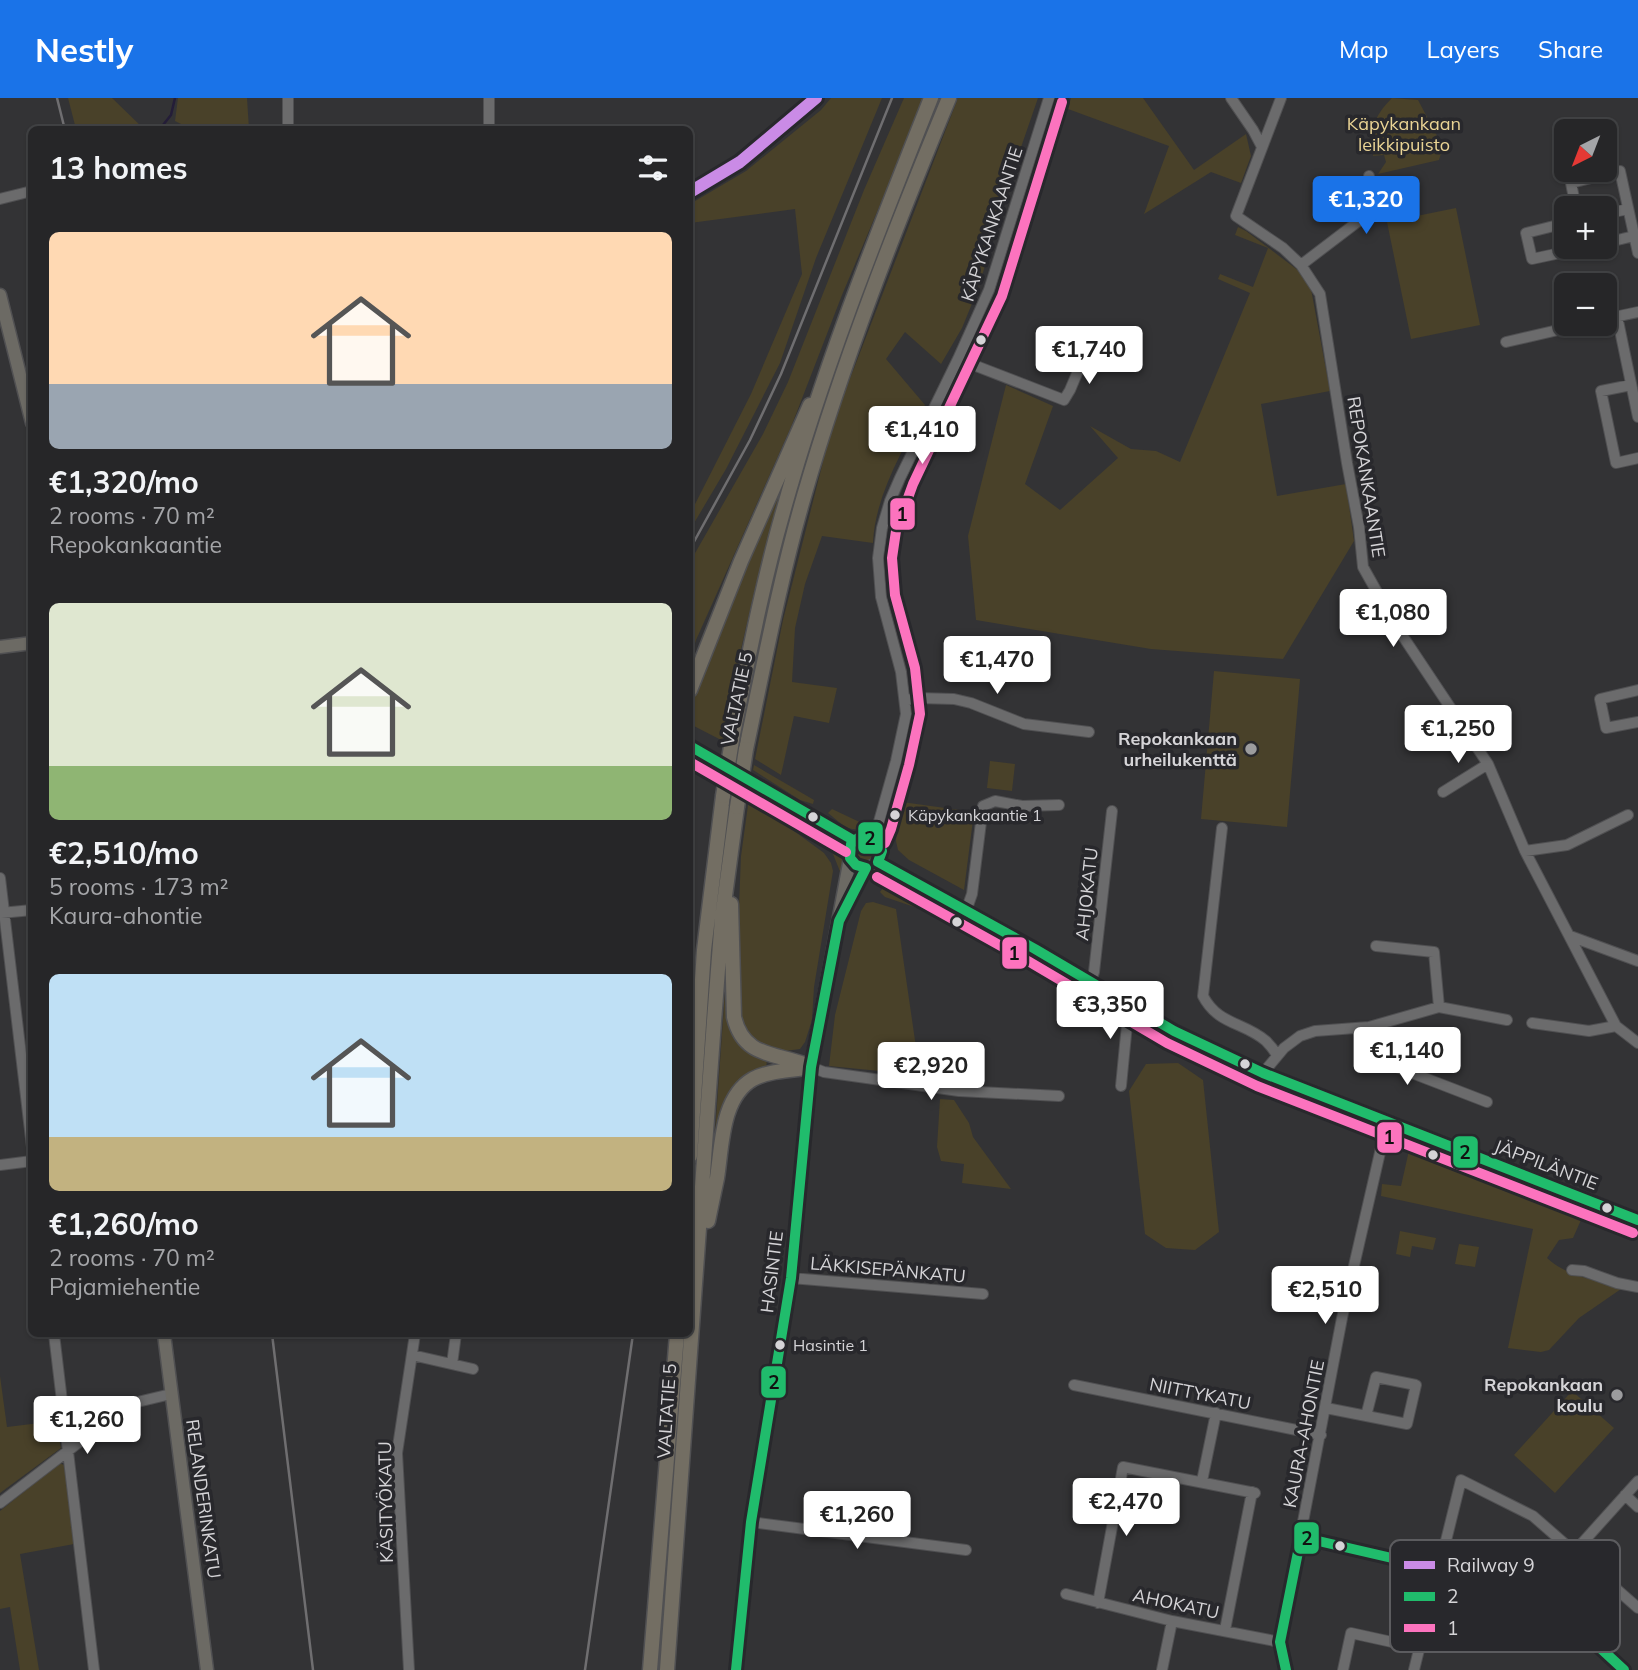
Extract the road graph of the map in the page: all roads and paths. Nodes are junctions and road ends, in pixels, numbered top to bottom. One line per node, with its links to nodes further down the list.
1 (288, 98): 8 (street)
2 (489, 98): 9 (street)
3 (931, 98): 30 (highway, VALTATIE 5)
4 (949, 98): 53 (highway, VALTATIE 5, bridge)
5 (1049, 98): 29 (street, KÄPYKANKAANTIE)
6 (1231, 98): 10 (street)
7 (1281, 98): 10 (street)
8 (288, 126)
9 (489, 126)
10 (1262, 146): 22 (street, REPOKANKAANTIE)
11 (1369, 176): 22 (street)
12 (28, 192): 14 (street)
13 (1574, 196): 15 (street)
14 (0, 199)
15 (1629, 209): 16 (street); 18 (street)
16 (1617, 212)
17 (1554, 226): 21 (street)
18 (1634, 236): 19 (street); 20 (street)
19 (1617, 240)
20 (1638, 253)
21 (1554, 254)
22 (1301, 265): 43 (street, REPOKANKAANTIE)
23 (0, 295): 32 (main road)
24 (1638, 312): 25 (street)
25 (1617, 316): 31 (street)
26 (1554, 331): 27 (street)
27 (1506, 342)
28 (1086, 352): 29 (street)
29 (958, 359): 39 (street, KÄPYKANKAANTIE)
30 (824, 379): 37 (highway); 77 (highway, VALTATIE 5, bridge)
31 (1631, 386): 33 (street); 34 (street)
32 (28, 407)
33 (1638, 417)
34 (1638, 458)
35 (28, 644): 36 (main road)
36 (0, 647)
37 (693, 682)
38 (1638, 690): 40 (street)
39 (906, 700): 41 (street); 49 (street, KÄPYKANKAANTIE)
40 (1638, 722)
41 (1089, 732)
42 (693, 748): 50 (main road)
43 (1488, 764): 44 (street); 51 (street, REPOKANKAANTIE)
44 (1443, 792)
45 (1059, 805): 57 (street)
46 (1112, 811): 63 (street, AHJOKATU)
47 (1628, 815): 51 (street)
48 (1222, 828): 71 (street)
49 (872, 837): 50 (main road); 54 (main road)
50 (853, 840): 52 (main road)
51 (1525, 851): 60 (street, REPOKANKAANTIE)
52 (850, 858): 54 (main road); 59 (main road, HASINTIE)
53 (729, 865): 72 (highway); 84 (highway, VALTATIE 5)
54 (872, 865): 57 (main road, JÄPPILÄNTIE); 59 (main road, HASINTIE)
55 (0, 878): 58 (street)
56 (28, 910): 58 (street)
57 (966, 911): 63 (main road, JÄPPILÄNTIE)
58 (2, 913): 78 (street)
59 (839, 921): 72 (main road, HASINTIE)
60 (1570, 936): 62 (street); 68 (street, REPOKANKAANTIE)
61 (1376, 946): 65 (street)
62 (1638, 961)
63 (1091, 981): 64 (main road, JÄPPILÄNTIE)
64 (1132, 1006): 73 (main road, JÄPPILÄNTIE); 74 (street)
65 (1439, 1007): 66 (street); 69 (street)
66 (1507, 1020)
67 (1532, 1023): 68 (street)
68 (1616, 1026): 70 (street, REPOKANKAANTIE)
69 (1369, 1027): 71 (street); 76 (street)
70 (1638, 1043)
71 (1277, 1055): 73 (street)
72 (811, 1067): 75 (street); 84 (highway); 85 (street, HASINTIE)
73 (1263, 1073): 79 (main road, JÄPPILÄNTIE)
74 (1121, 1086)
75 (1059, 1096)
76 (1487, 1102)
77 (693, 1112)
78 (28, 1116)
79 (1387, 1122): 82 (main road, JÄPPILÄNTIE); 100 (street, KAURA-AHONTIE)
80 (28, 1162): 81 (street)
81 (0, 1165)
82 (1638, 1220)
83 (1572, 1270): 86 (street)
84 (697, 1273): 88 (highway, VALTATIE 5)
85 (791, 1278): 87 (street, LÄKKISEPÄNKATU); 110 (street, HASINTIE)
86 (1637, 1286)
87 (983, 1294)
88 (693, 1326)
89 (54, 1337): 104 (street)
90 (164, 1337): 99 (main road, RELANDERINKATU)
91 (415, 1337): 95 (street, KÄSITYÖKATU)
92 (456, 1337): 96 (street)
93 (677, 1337): 130 (highway, VALTATIE 5)
94 (692, 1337): 131 (highway, VALTATIE 5)
95 (412, 1355): 96 (street); 129 (street, KÄSITYÖKATU)
96 (452, 1364): 97 (street)
97 (473, 1369)
98 (1074, 1385): 101 (street, NIITTYKATU)
99 (171, 1394): 104 (street); 128 (main road, RELANDERINKATU)
100 (1326, 1408): 102 (street); 103 (street, KAURA-AHONTIE)
101 (1216, 1413): 103 (street, NIITTYKATU); 105 (street)
102 (1366, 1416): 102 (street)
103 (1321, 1435): 111 (street, KAURA-AHONTIE)
104 (68, 1452): 108 (street); 127 (street)
105 (1202, 1481): 119 (street); 122 (street)
106 (1638, 1481): 107 (street)
107 (1625, 1495): 109 (street); 114 (street)
108 (0, 1503)
109 (1638, 1507)
110 (751, 1522): 115 (street); 132 (street, HASINTIE)
111 (1301, 1537): 116 (street); 123 (street, KAURA-AHONTIE)
112 (1447, 1540): 113 (street)
113 (1562, 1540)
114 (1585, 1540)
115 (966, 1550)
116 (1390, 1557)
117 (1620, 1593): 120 (street)
118 (1066, 1594): 119 (street, AHOKATU)
119 (1098, 1604): 121 (street, AHOKATU)
120 (1638, 1608)
121 (1172, 1621): 122 (street, AHOKATU); 133 (street)
122 (1225, 1630): 123 (street, AHOKATU)
123 (1280, 1642): 134 (street, KAURA-AHONTIE)
124 (1390, 1642): 135 (street)
125 (1418, 1652): 136 (street)
126 (1605, 1652): 137 (street)
127 (94, 1670)
128 (207, 1670)
129 (409, 1670)
130 (650, 1670)
131 (667, 1670)
132 (736, 1670)
133 (1162, 1670)
134 (1286, 1670)
135 (1343, 1670)
136 (1414, 1670)
137 (1624, 1670)

